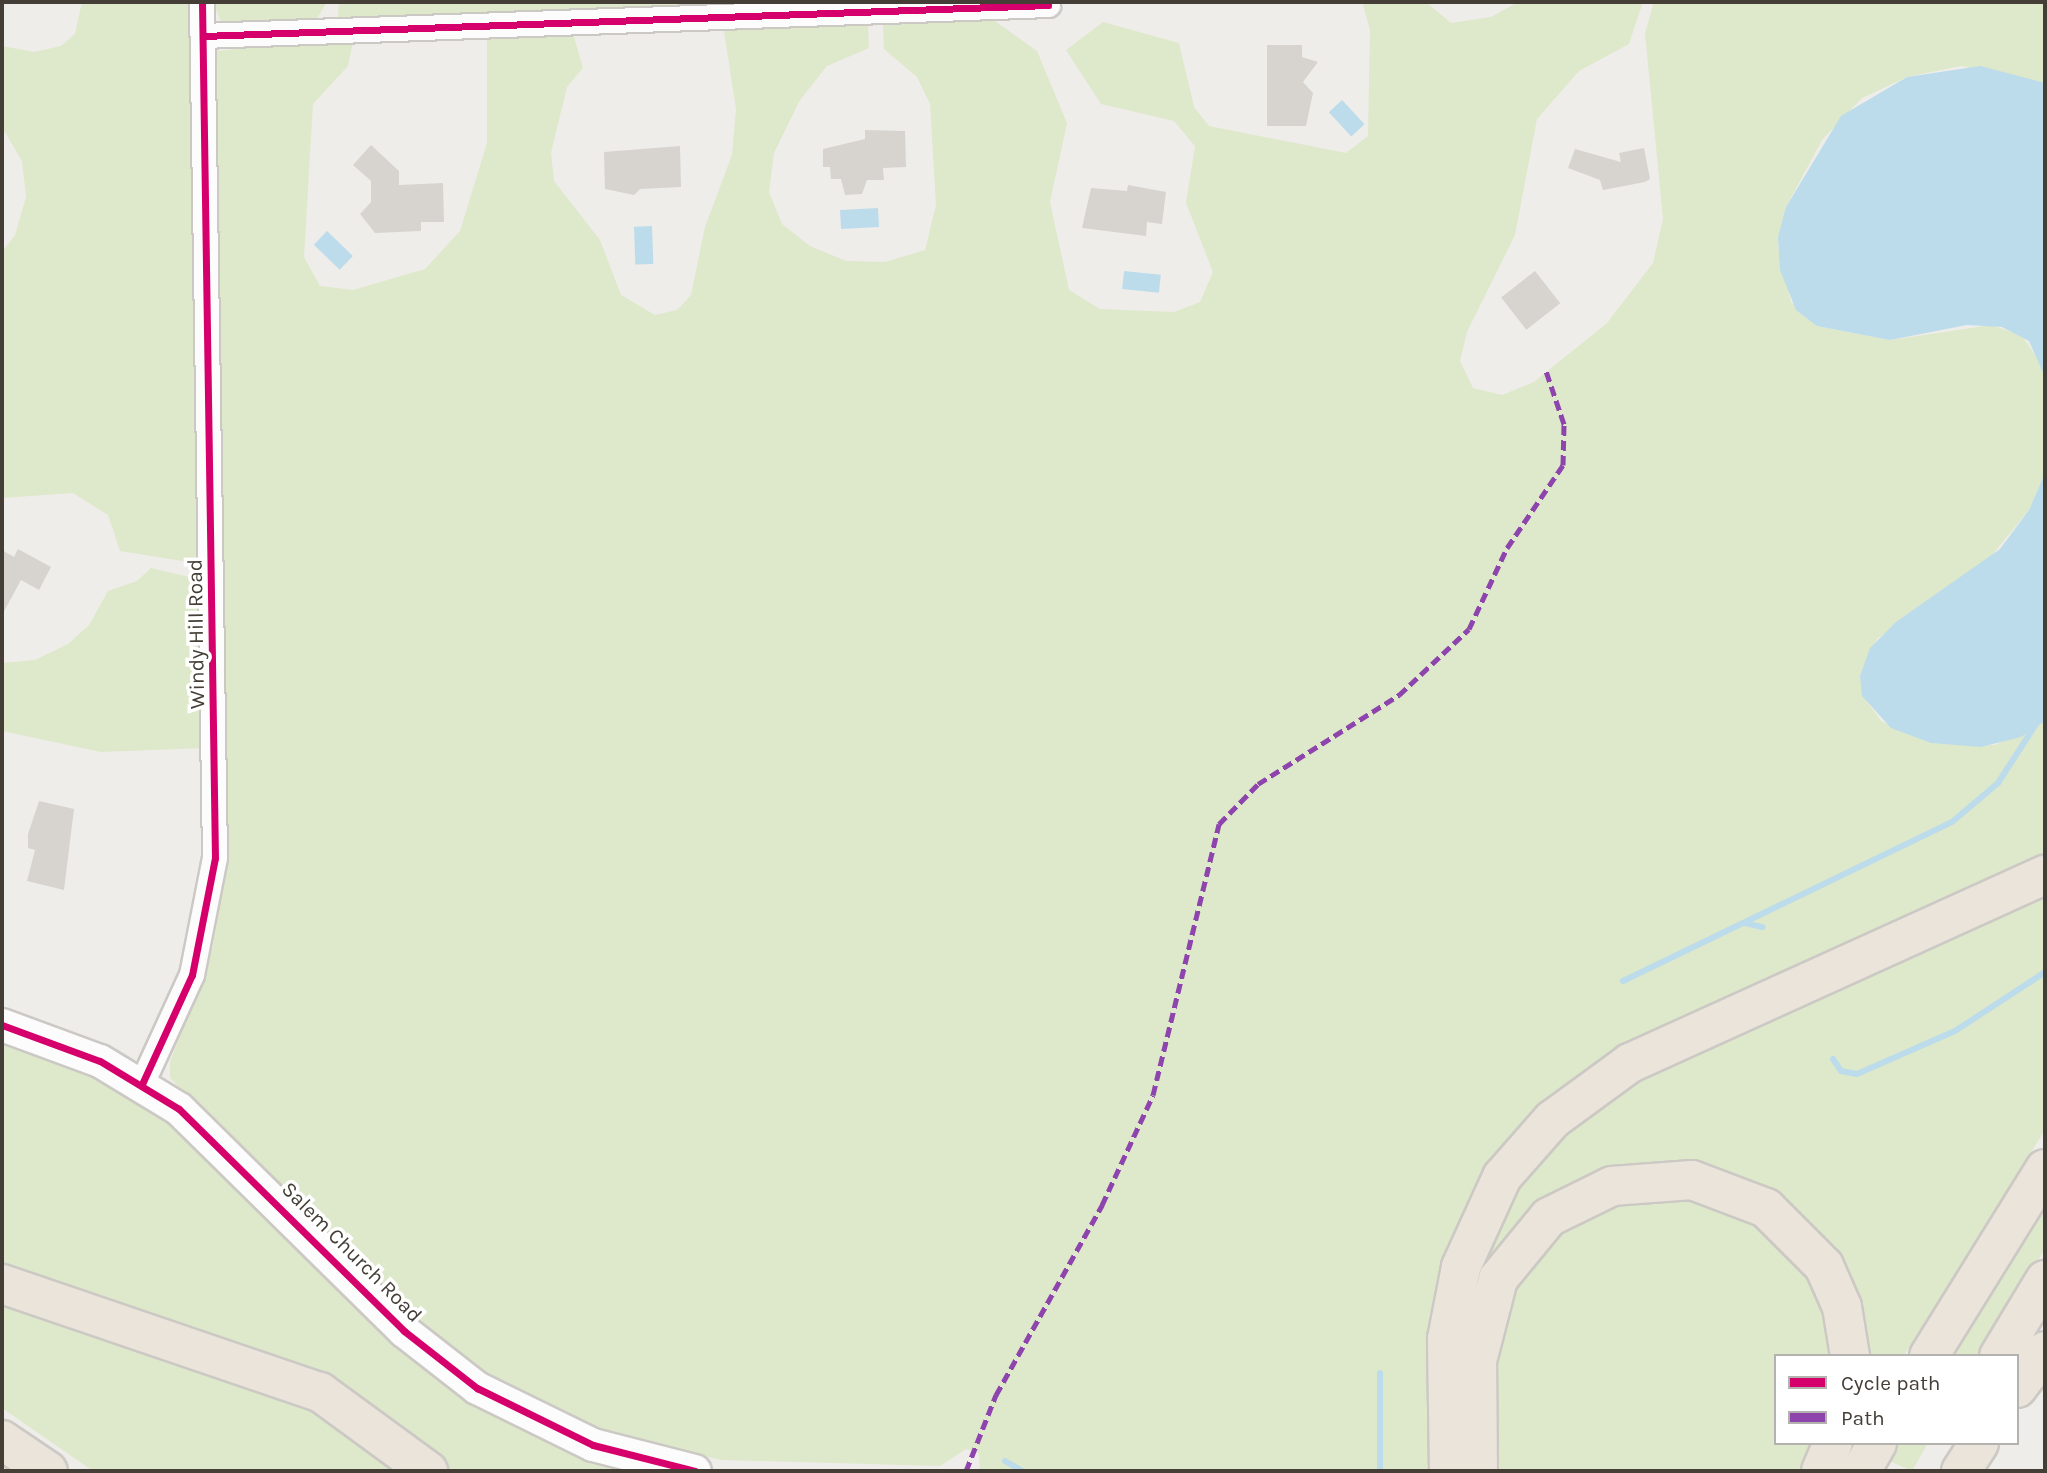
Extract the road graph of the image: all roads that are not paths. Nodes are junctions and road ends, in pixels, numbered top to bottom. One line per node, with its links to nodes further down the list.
1 (202, 2): 3 (street, Windy Hill Road)
2 (1048, 5): 3 (street)
3 (202, 36): 6 (street, Windy Hill Road)
4 (2045, 876): 23 (highway)
5 (2, 1026): 6 (street, Salem Church Road)
6 (142, 1084): 22 (street, Salem Church Road)
7 (2045, 1169): 12 (highway)
8 (2045, 1280): 13 (highway)
9 (2, 1284): 21 (highway)
10 (2045, 1351): 14 (highway)
11 (1850, 1354): 24 (highway)
12 (1930, 1354)
13 (2000, 1354)
14 (2019, 1385)
15 (2, 1440): 20 (highway)
16 (1832, 1445): 25 (highway)
17 (1876, 1445): 26 (highway)
18 (1947, 1445): 27 (highway)
19 (1978, 1445): 28 (highway)
20 (48, 1471)
21 (428, 1471)
22 (695, 1471)
23 (1449, 1471)
24 (1478, 1471)
25 (1821, 1471)
26 (1861, 1471)
27 (1931, 1471)
28 (1961, 1471)

